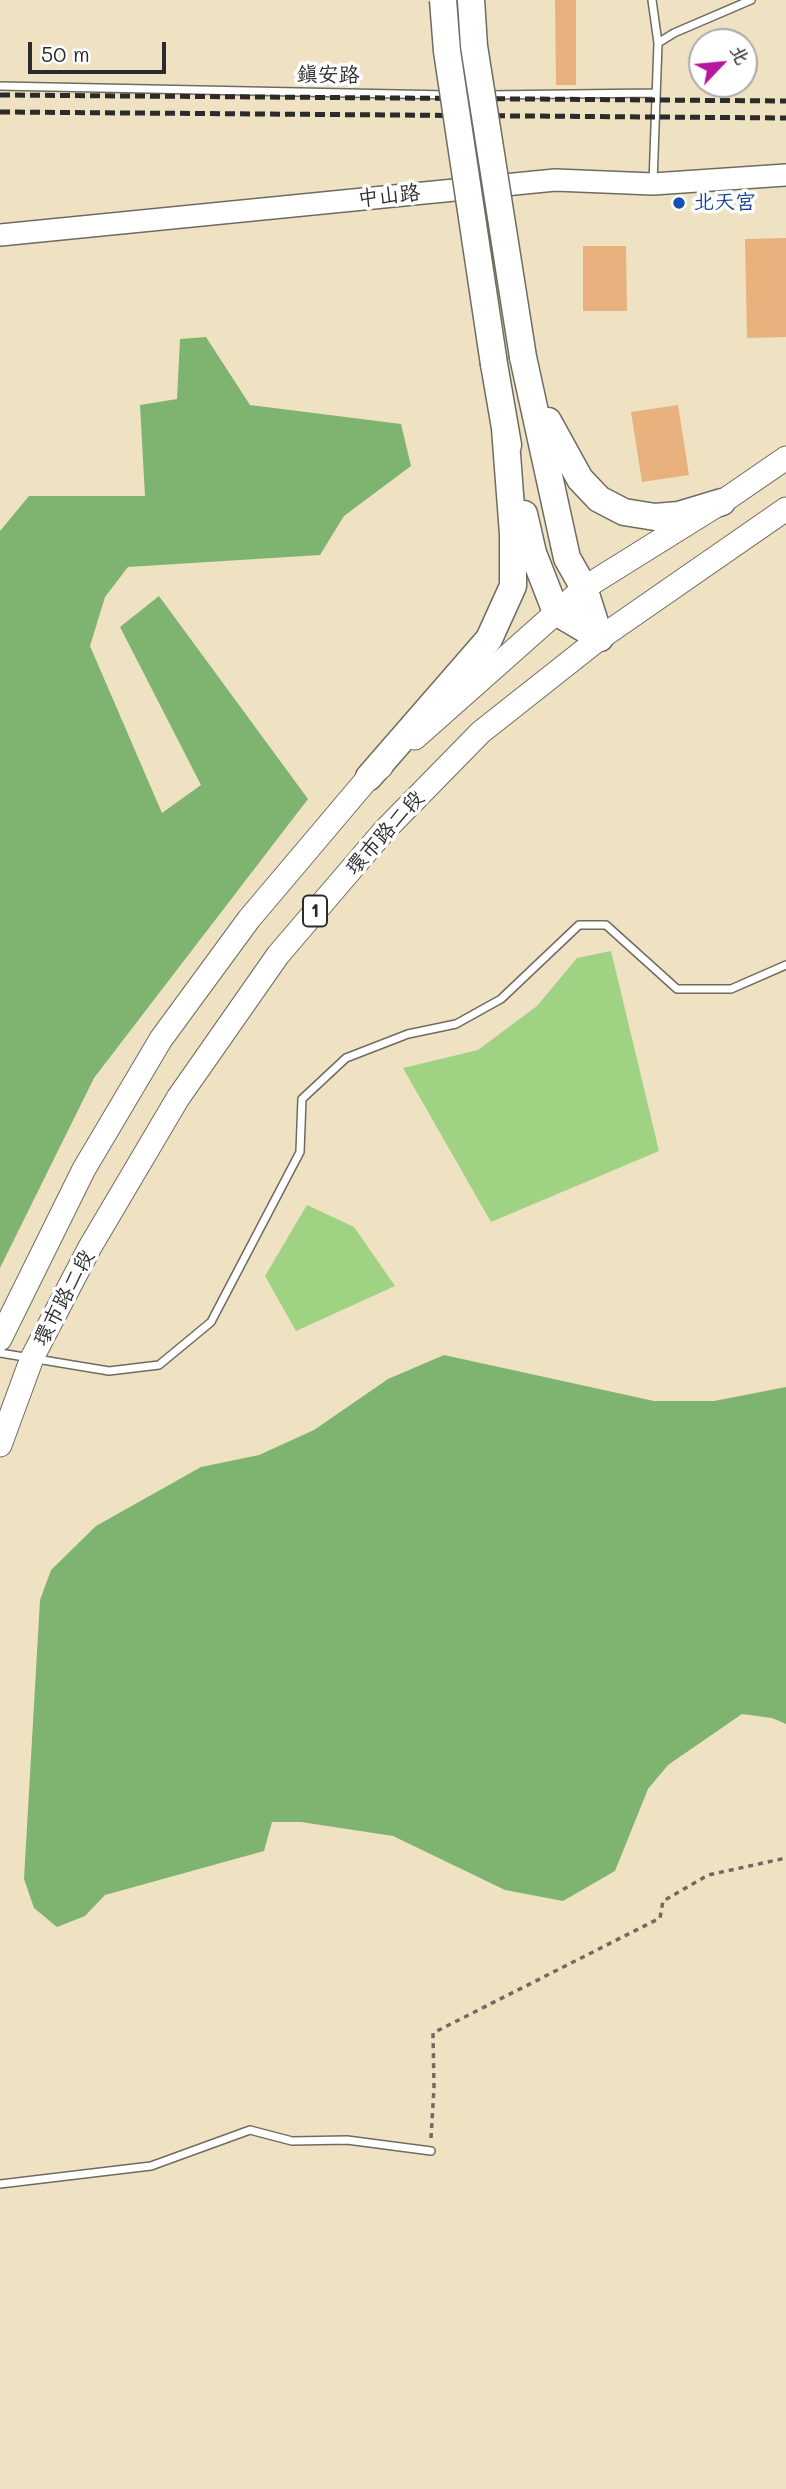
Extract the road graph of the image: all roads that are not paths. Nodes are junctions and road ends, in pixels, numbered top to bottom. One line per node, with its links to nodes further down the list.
1 (443, 0): 14 (highway, bridge)
2 (471, 0): 13 (highway, bridge)
3 (652, 0): 5 (lane)
4 (751, 0): 5 (lane)
5 (658, 43): 7 (lane)
6 (0, 86): 8 (lane, 鎮安路)
7 (655, 93): 9 (lane); 11 (lane)
8 (456, 95)
9 (470, 95)
10 (784, 176): 11 (street, 中山路)
11 (653, 184): 12 (street, 中山路)
12 (0, 234)
13 (526, 369): 16 (highway); 18 (highway)
14 (505, 428): 19 (highway); 21 (highway)
15 (786, 458): 16 (main road, 環市路二段 / 1)
16 (722, 502): 18 (main road, 環市路二段 / 1)
17 (786, 509): 20 (main road, 環市路二段 / 1)
18 (584, 588): 19 (main road, 環市路二段 / 1); 20 (highway)
19 (556, 612): 20 (highway); 21 (main road, 環市路二段 / 1)
20 (600, 638): 25 (main road, 環市路二段 / 1)
21 (369, 777): 23 (main road, 環市路二段 / 1)
22 (786, 965): 25 (lane)
23 (0, 1339)
24 (0, 1353): 25 (lane)
25 (32, 1358): 26 (main road, 環市路二段 / 1)
26 (0, 1445)
27 (431, 2151): 28 (lane)
28 (0, 2185)

